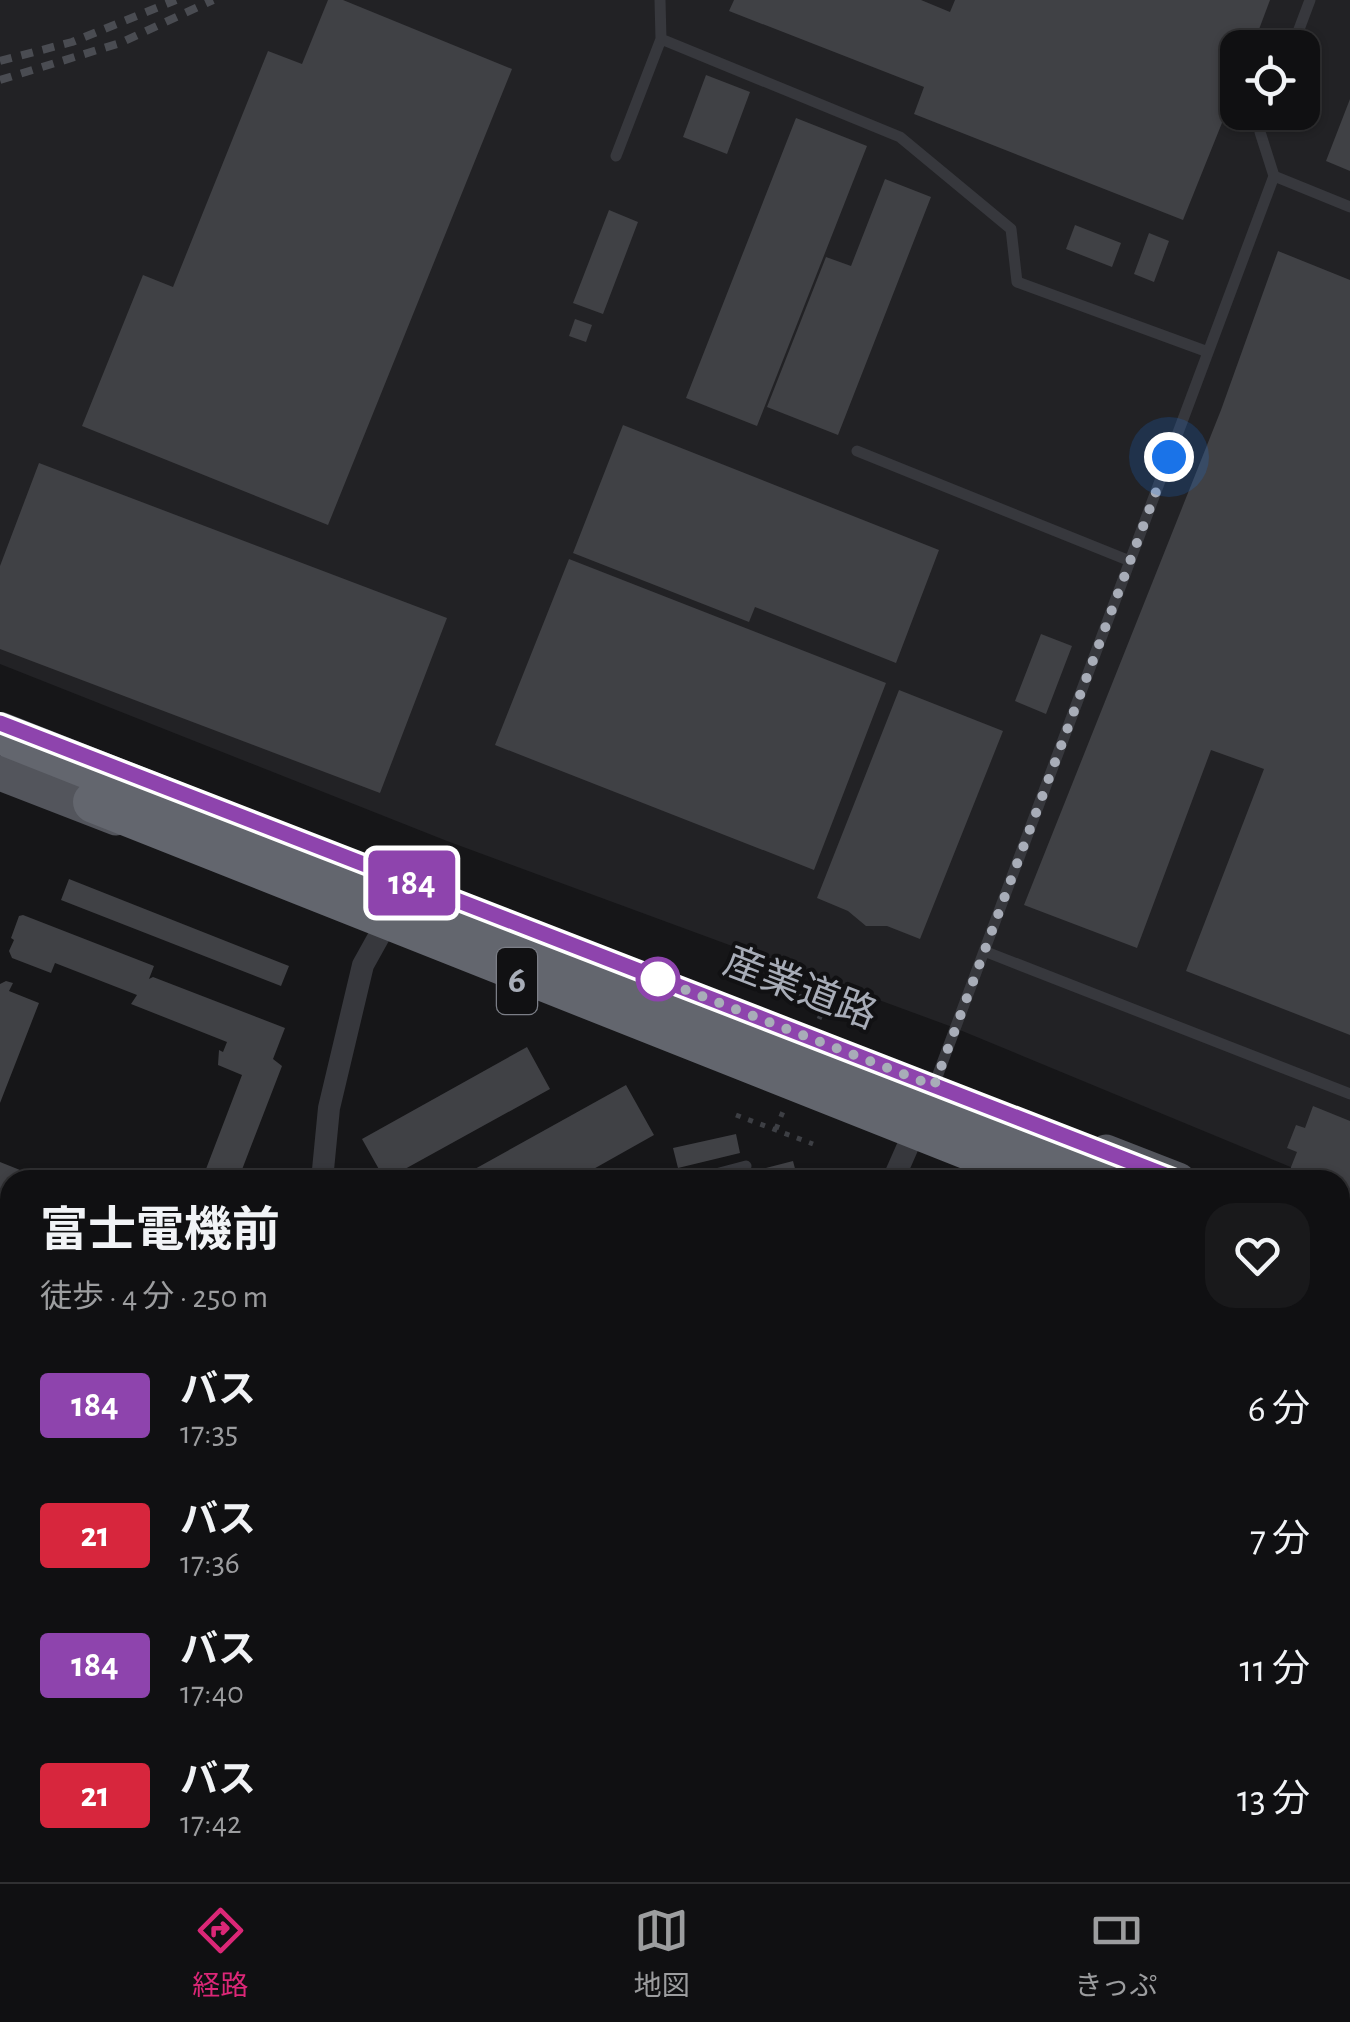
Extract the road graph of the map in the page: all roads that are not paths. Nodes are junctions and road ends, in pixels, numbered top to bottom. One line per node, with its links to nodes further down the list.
1 (1310, 0): 3 (lane)
2 (659, 2): 4 (lane)
3 (1299, 30)
4 (660, 40): 6 (lane); 9 (lane)
5 (1261, 130): 7 (lane)
6 (616, 156)
7 (1274, 176): 8 (lane); 9 (lane)
8 (1350, 207)
9 (1208, 352): 11 (lane)
10 (857, 451): 11 (lane)
11 (1130, 561): 17 (lane)
12 (0, 723): 15 (main road, 産業道路 / 6)
13 (0, 733): 26 (highway)
14 (0, 769): 16 (main road, 産業道路 / 6); 24 (highway)
15 (410, 882): 16 (street); 19 (main road, 産業道路 / 6)
16 (382, 930): 19 (main road, 産業道路 / 6); 21 (street)
17 (984, 951): 18 (lane); 19 (lane)
18 (1350, 1094)
19 (926, 1105): 23 (street); 25 (main road, 産業道路 / 6); 27 (main road, 産業道路 / 6)
20 (746, 1166): 22 (lane)
21 (323, 1170)
22 (731, 1170)
23 (897, 1170)
24 (1022, 1170)
25 (1023, 1170)
26 (1107, 1170)
27 (1144, 1170)

